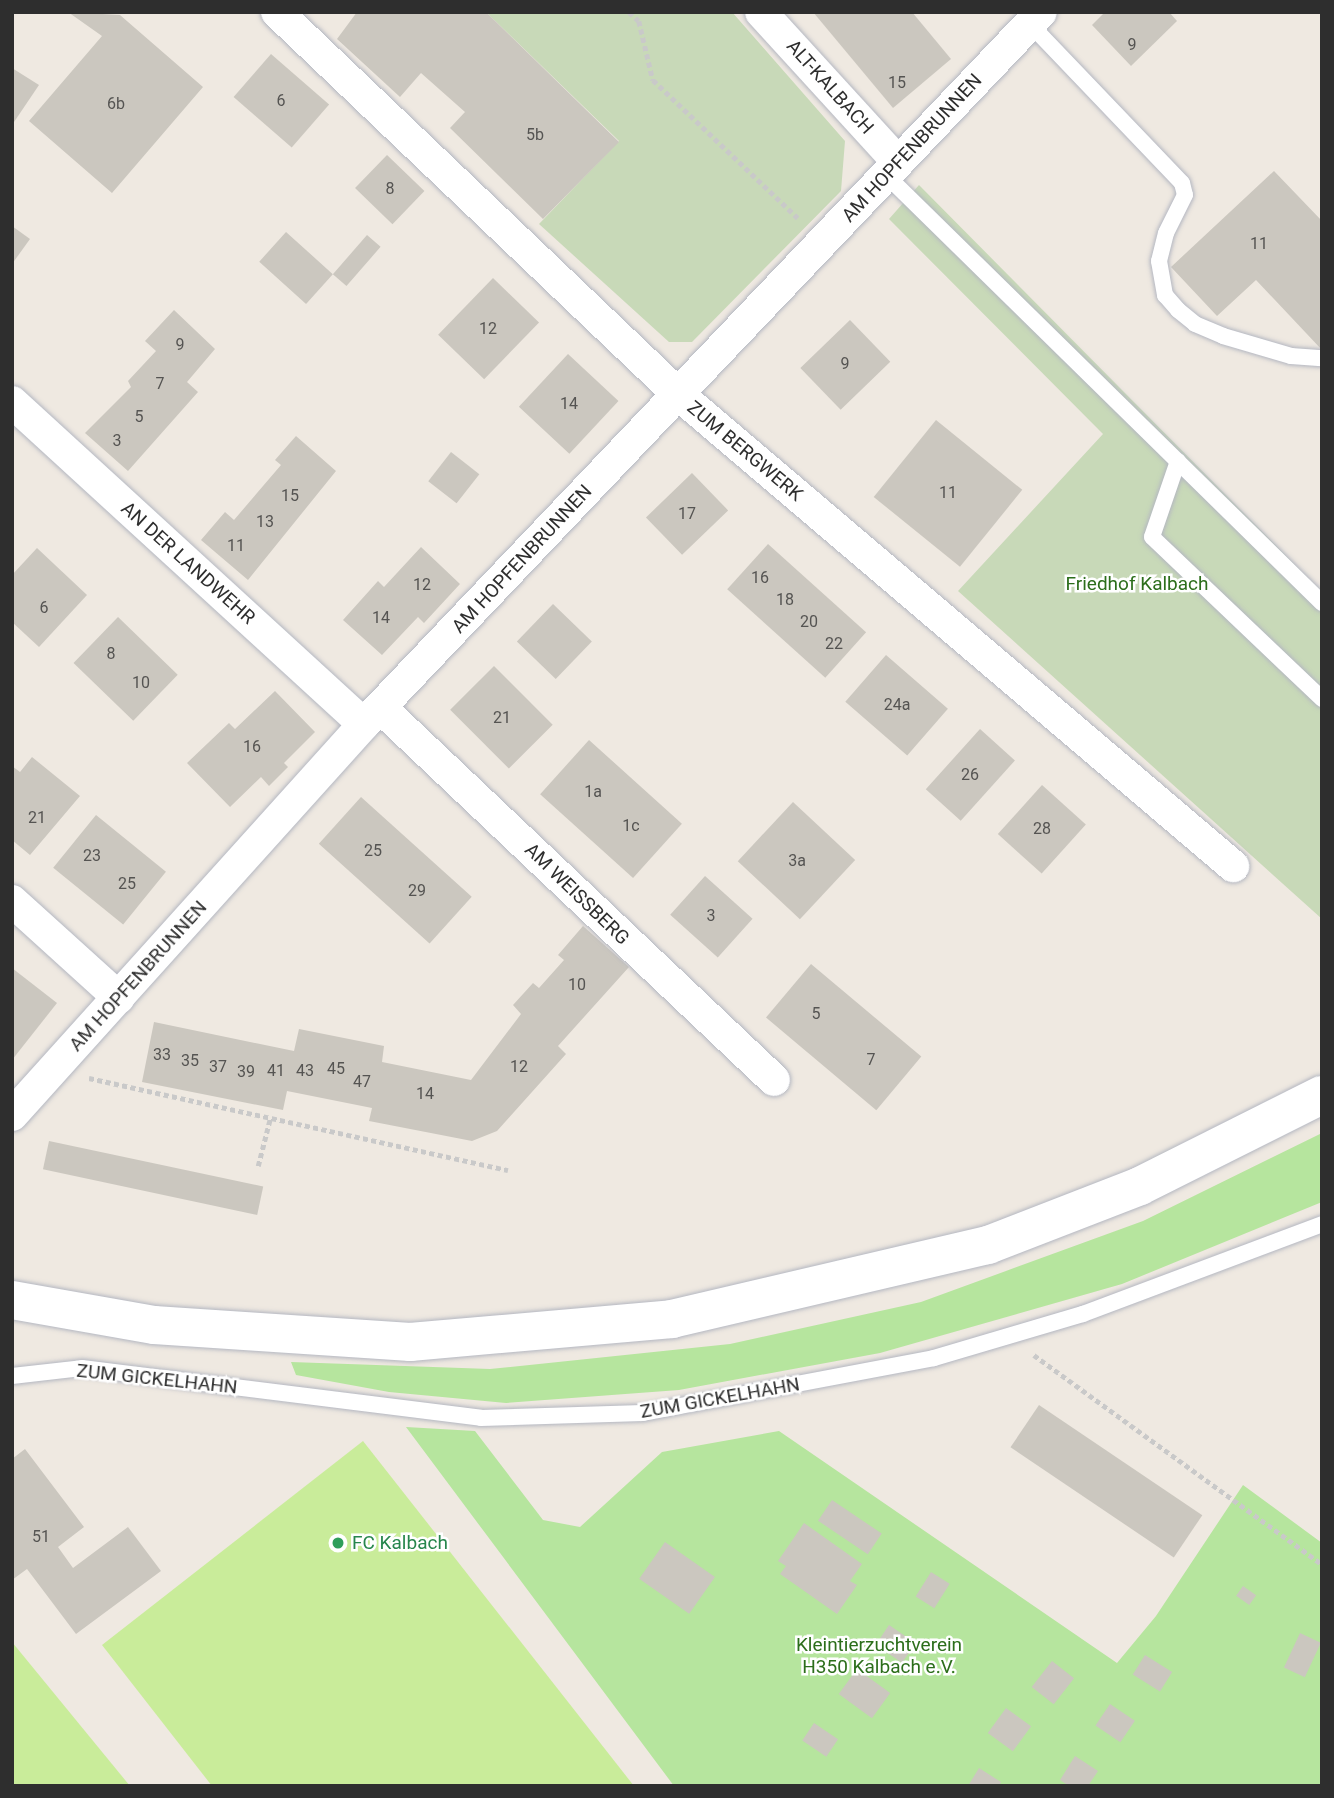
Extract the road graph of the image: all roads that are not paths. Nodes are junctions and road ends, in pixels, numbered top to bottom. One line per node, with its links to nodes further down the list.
1 (277, 12): 6 (street, ZUM BERGWERK)
2 (761, 12): 4 (street, ALT-KALBACH)
3 (1036, 18): 4 (street, AM HOPFENBRUNNEN); 5 (lane)
4 (892, 168): 6 (street, AM HOPFENBRUNNEN); 8 (lane)
5 (1322, 358)
6 (678, 394): 11 (street, AM HOPFENBRUNNEN); 12 (street, ZUM BERGWERK)
7 (12, 402): 11 (street, AN DER LANDWEHR)
8 (1178, 461): 9 (lane); 10 (lane)
9 (1322, 603)
10 (1322, 699)
11 (373, 716): 14 (street, AM HOPFENBRUNNEN); 15 (street, AM WEISSBERG)
12 (1233, 866)
13 (12, 901): 14 (street)
14 (119, 998): 17 (street, AM HOPFENBRUNNEN)
15 (774, 1080)
16 (1322, 1095): 19 (main road)
17 (12, 1115)
18 (1322, 1224): 20 (lane, ZUM GICKELHAHN)
19 (12, 1300)
20 (12, 1376)

